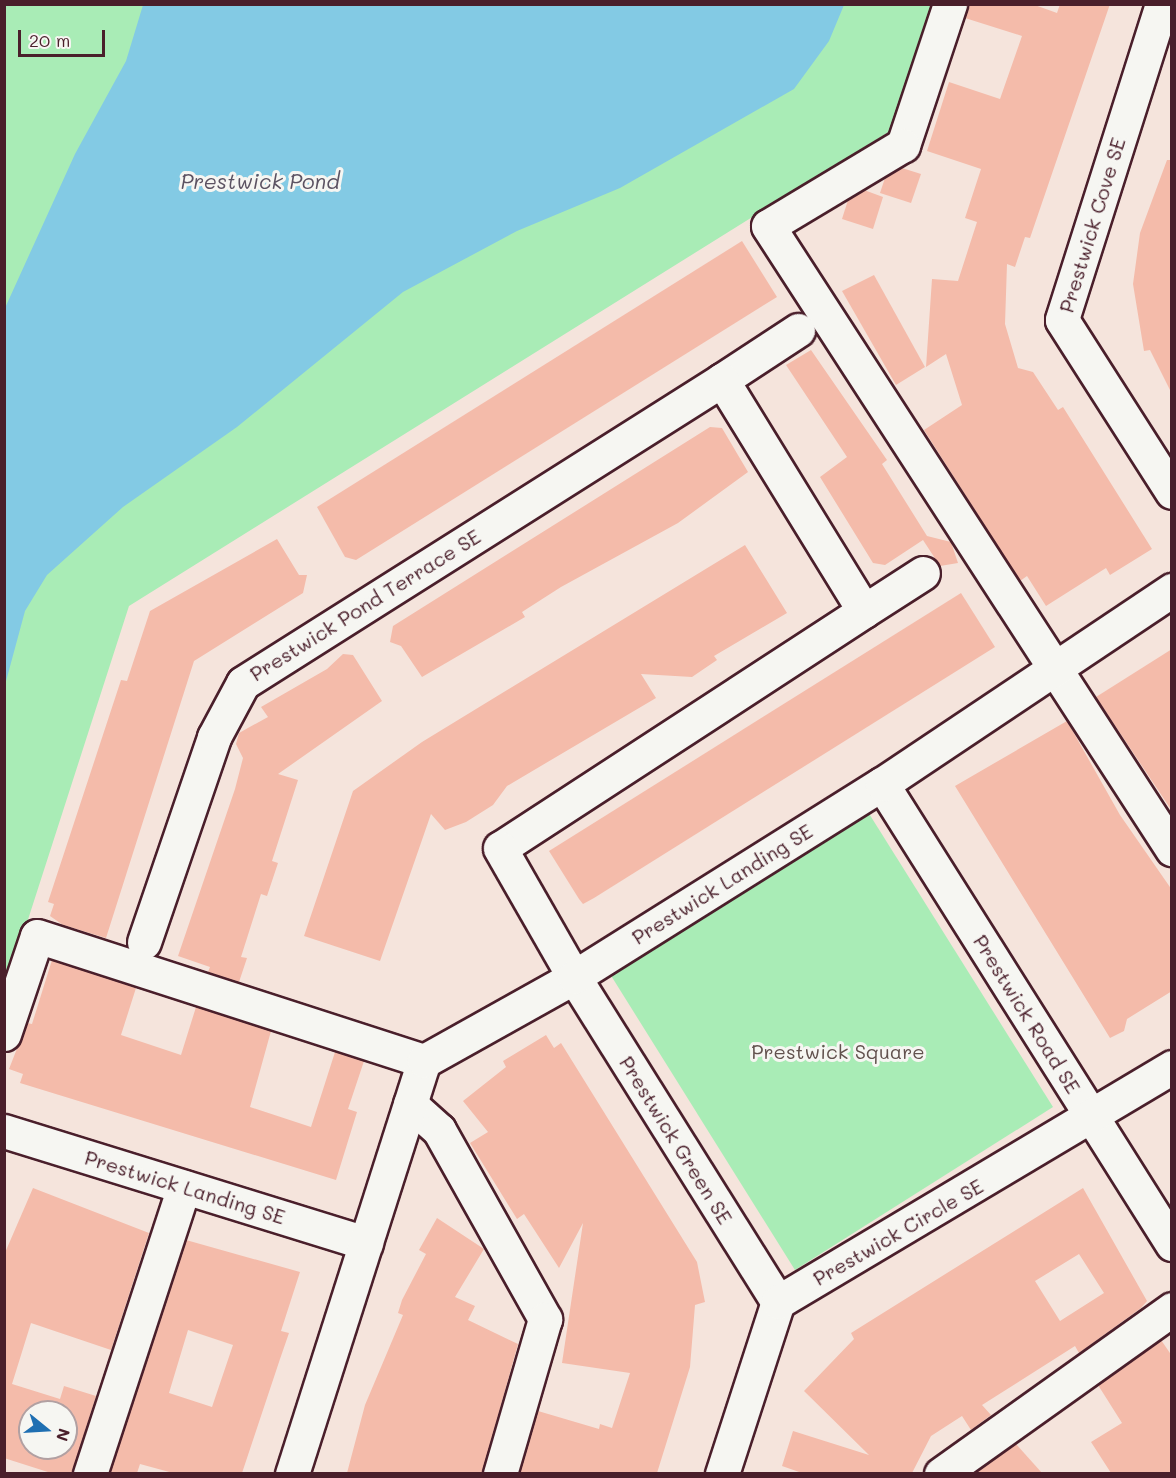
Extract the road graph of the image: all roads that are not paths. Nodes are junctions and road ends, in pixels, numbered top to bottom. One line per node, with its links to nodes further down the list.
1 (950, 4): 9 (street)
2 (1162, 4): 5 (street, Prestwick Cove SE)
3 (798, 330): 4 (street, Prestwick Pond Terrace SE)
4 (722, 380): 8 (street); 12 (street, Prestwick Pond Terrace SE)
5 (1172, 492)
6 (923, 573): 8 (street)
7 (1172, 590): 9 (street, Prestwick Landing SE)
8 (864, 611): 13 (street)
9 (1052, 666): 10 (street, Prestwick Landing SE); 11 (street)
10 (882, 784): 13 (street, Prestwick Landing SE); 18 (street, Prestwick Road SE)
11 (1168, 837)
12 (144, 942)
13 (574, 977): 15 (street, Prestwick Landing SE); 23 (street, Prestwick Green SE)
14 (4, 1034): 15 (street)
15 (424, 1061): 17 (street)
16 (1172, 1067): 18 (street, Prestwick Circle SE)
17 (410, 1104): 21 (street); 27 (street)
18 (1092, 1118): 22 (street, Prestwick Road SE); 23 (street, Prestwick Circle SE)
19 (4, 1131): 20 (street, Prestwick Landing SE)
20 (183, 1187): 21 (street, Prestwick Landing SE); 25 (street)
21 (366, 1243): 26 (street)
22 (1172, 1244)
23 (778, 1302): 28 (street)
24 (1172, 1309): 29 (street)
25 (90, 1473)
26 (292, 1473)
27 (500, 1473)
28 (722, 1473)
29 (941, 1473)

